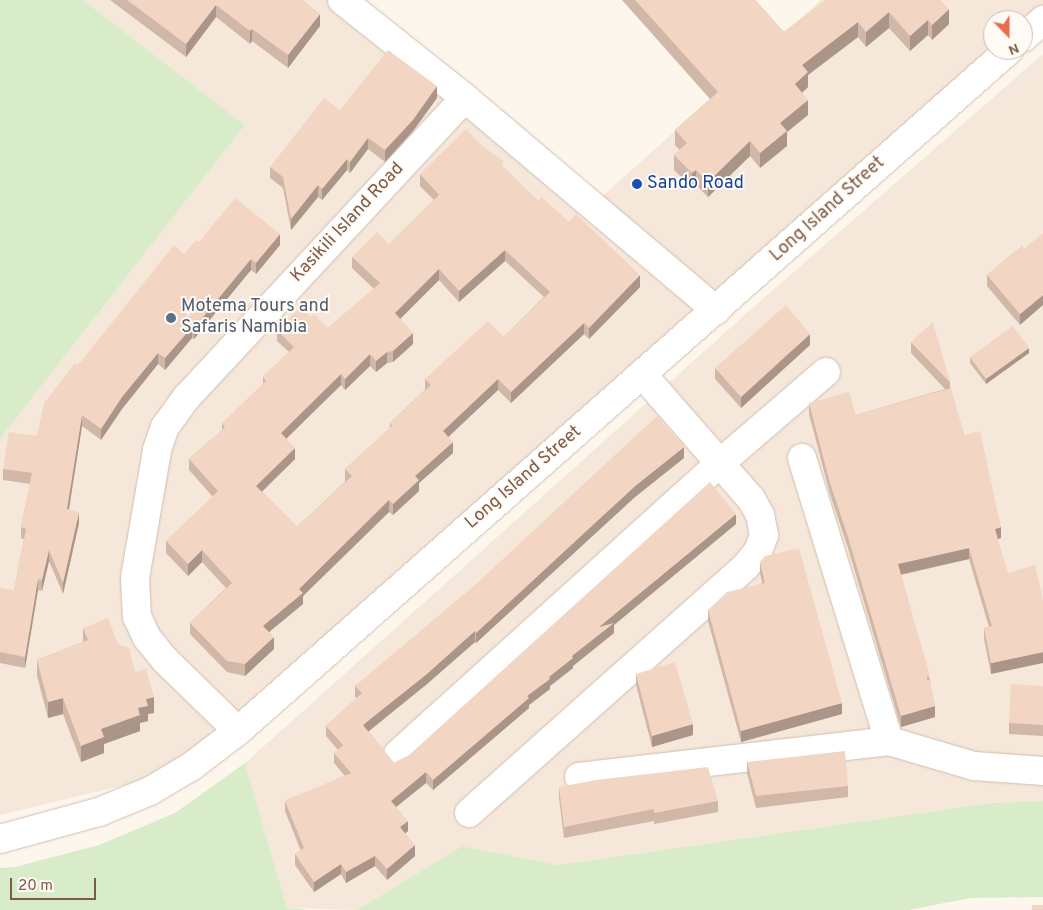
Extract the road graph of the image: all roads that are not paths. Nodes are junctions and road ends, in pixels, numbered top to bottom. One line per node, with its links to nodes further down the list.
1 (342, 0): 5 (street)
2 (1043, 20): 3 (street)
3 (1033, 29)
4 (998, 60): 6 (street, Long Island Street)
5 (465, 98): 6 (street); 11 (street, Kasikili Island Road)
6 (716, 310): 8 (street, Long Island Street)
7 (826, 372): 10 (street)
8 (642, 374): 10 (street); 11 (street, Long Island Street)
9 (802, 458): 12 (street)
10 (720, 464): 13 (street); 16 (street)
11 (238, 730): 17 (street, Long Island Street)
12 (889, 741): 14 (street); 15 (street)
13 (398, 754)
14 (1043, 771)
15 (580, 777)
16 (469, 813)
17 (0, 839)

